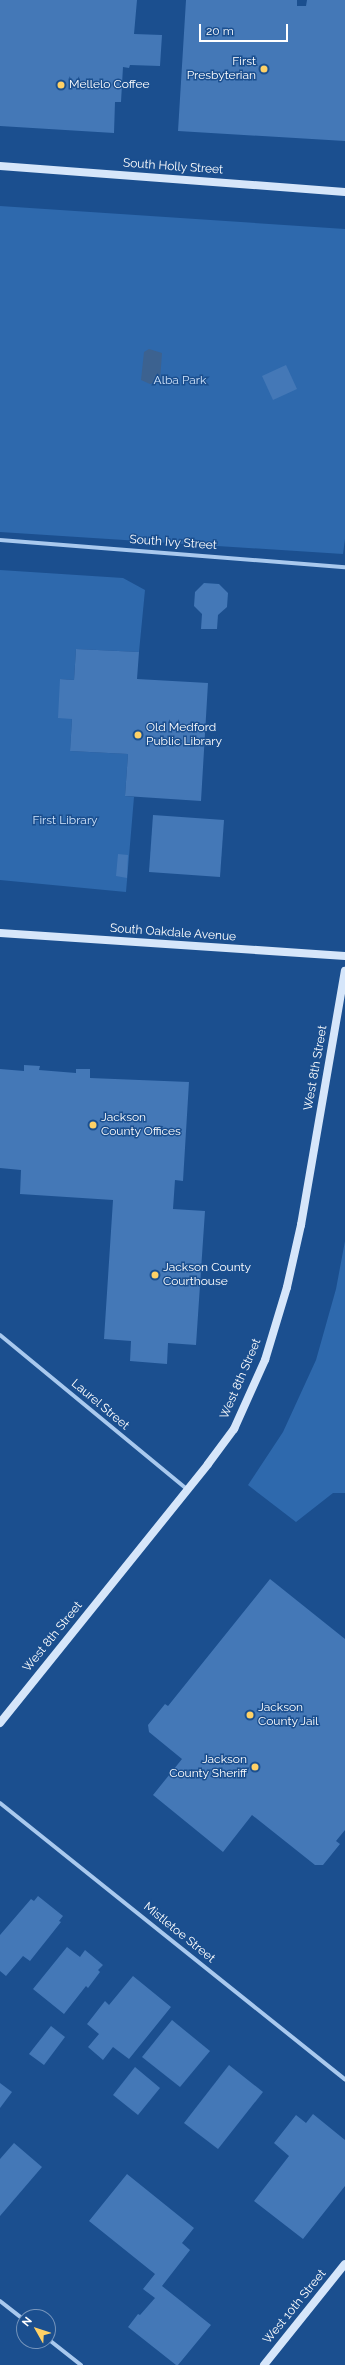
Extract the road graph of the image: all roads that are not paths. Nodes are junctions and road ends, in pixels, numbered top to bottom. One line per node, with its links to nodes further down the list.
1 (0, 166): 2 (main road, South Holly Street)
2 (345, 192)
3 (0, 540): 4 (street, South Ivy Street)
4 (345, 567)
5 (0, 933): 6 (main road, South Oakdale Avenue)
6 (345, 956)
7 (345, 971): 9 (main road, West 8th Street)
8 (0, 1335): 9 (street, Laurel Street)
9 (188, 1490): 10 (main road, West 8th Street)
10 (0, 1723)
11 (0, 1803): 12 (street, Mistletoe Street)
12 (345, 2078)
13 (345, 2264): 18 (main road, West 10th Street)
14 (0, 2301): 15 (street)
15 (16, 2314)
16 (56, 2345): 17 (street)
17 (81, 2365)
18 (264, 2365)

